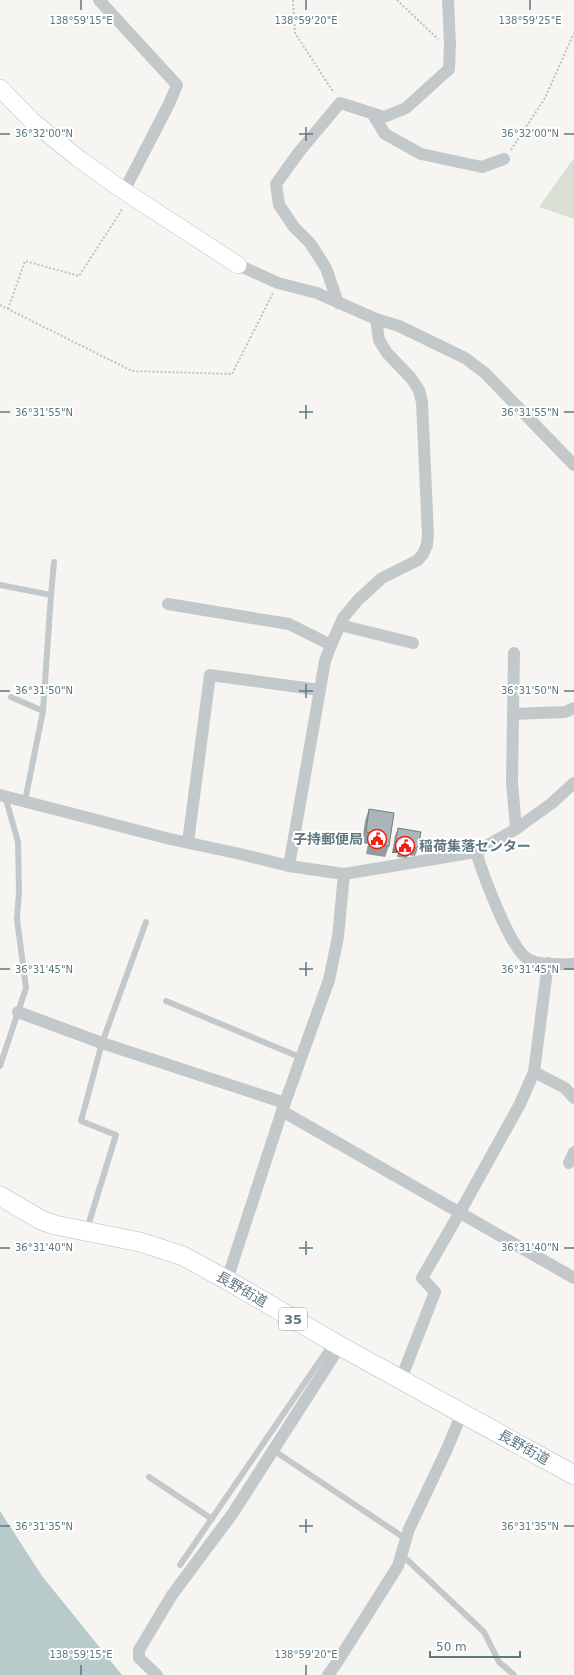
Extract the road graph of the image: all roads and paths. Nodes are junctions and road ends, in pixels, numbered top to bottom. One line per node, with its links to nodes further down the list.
1 (99, 0): 11 (street)
2 (292, 0): 8 (path)
3 (397, 0): 6 (path)
4 (448, 0): 6 (street)
5 (574, 33): 10 (path)
6 (450, 44): 9 (street)
7 (0, 88): 11 (street)
8 (340, 103): 9 (street); 14 (street)
9 (372, 113): 10 (street)
10 (504, 159)
11 (128, 193): 12 (street); 16 (path)
12 (238, 265): 13 (street)
13 (278, 282): 14 (street); 16 (path)
14 (338, 303): 17 (street)
15 (0, 305): 16 (path)
16 (8, 309)
17 (376, 319): 18 (street); 23 (street)
18 (574, 465)
19 (54, 562): 21 (lane)
20 (0, 585): 21 (lane)
21 (51, 596): 30 (lane)
22 (168, 604): 25 (street)
23 (340, 625): 24 (street); 25 (street)
24 (413, 643)
25 (331, 645): 27 (street)
26 (514, 653): 31 (street)
27 (320, 690): 36 (street); 38 (street)
28 (12, 696): 30 (lane)
29 (574, 708): 31 (street)
30 (43, 711): 34 (lane)
31 (513, 714): 35 (street)
32 (574, 783): 35 (street)
33 (3, 796): 34 (street); 44 (lane)
34 (25, 801): 36 (street)
35 (516, 829): 37 (street)
36 (188, 842): 38 (street)
37 (476, 852): 39 (street); 41 (street)
38 (289, 866): 39 (street)
39 (344, 874): 46 (street)
40 (146, 922): 45 (lane)
41 (548, 963): 42 (street); 48 (street)
42 (574, 964)
43 (166, 1001): 46 (lane)
44 (18, 1012): 45 (street); 47 (lane)
45 (102, 1043): 50 (street); 53 (lane)
46 (302, 1058): 50 (street)
47 (0, 1066)
48 (534, 1072): 49 (street); 52 (street)
49 (574, 1098)
50 (284, 1107): 52 (street); 55 (street)
51 (0, 1196): 53 (main road, 長野街道 / 35)
52 (460, 1212): 54 (street); 57 (street)
53 (86, 1232): 55 (main road, 長野街道 / 35)
54 (574, 1278)
55 (226, 1280): 56 (main road, 長野街道 / 35)
56 (336, 1344): 57 (main road, 長野街道 / 35); 59 (street)
57 (401, 1379): 58 (main road, 長野街道 / 35)
58 (462, 1413): 61 (main road, 長野街道 / 35); 65 (street)
59 (284, 1422): 60 (street); 62 (lane)
60 (273, 1450): 62 (street); 65 (lane)
61 (574, 1475)
62 (248, 1476): 64 (lane); 66 (street)
63 (149, 1477): 64 (lane)
64 (212, 1519): 66 (lane)
65 (406, 1539): 67 (street)
66 (202, 1545): 68 (lane); 69 (street)
67 (402, 1555): 70 (street); 71 (lane)
68 (180, 1565)
69 (157, 1675)
70 (328, 1675)
71 (514, 1675)

